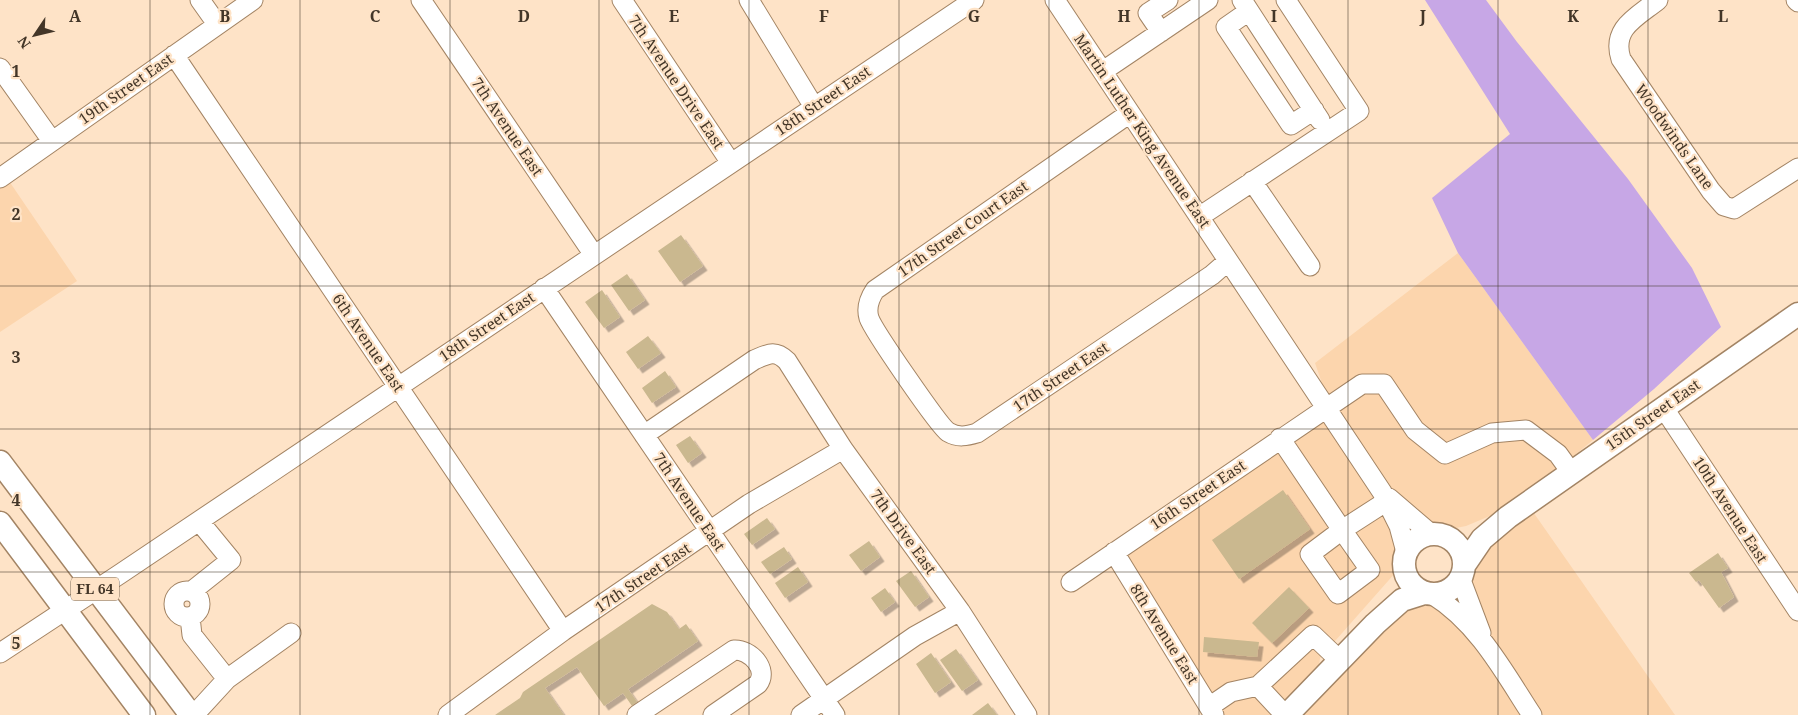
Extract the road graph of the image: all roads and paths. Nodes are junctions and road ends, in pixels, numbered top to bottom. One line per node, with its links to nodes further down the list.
1 (200, 0): 13 (street)
2 (252, 0): 13 (street, 19th Street East)
3 (421, 0): 28 (street, 7th Avenue East)
4 (622, 0): 23 (street, 7th Avenue Drive East)
5 (749, 0): 18 (street)
6 (974, 0): 18 (street, 18th Street East)
7 (1055, 0): 17 (street, Martin Luther King Avenue East)
8 (1168, 0): 14 (street)
9 (1208, 0): 14 (street)
10 (1286, 0): 21 (street)
11 (1658, 0): 24 (street, Woodwinds Lane)
12 (1245, 6): 19 (street); 19 (street)
13 (217, 24): 15 (street, 19th Street East)
14 (1161, 32): 17 (street)
15 (174, 55): 22 (street, 19th Street East); 34 (street, 6th Avenue East)
16 (0, 68): 22 (street)
17 (1102, 71): 20 (street, Martin Luther King Avenue East)
18 (814, 107): 23 (street, 18th Street East)
19 (1314, 110): 21 (street)
20 (1130, 113): 27 (street, Martin Luther King Avenue East); 33 (street, 17th Street Court East)
21 (1328, 131): 26 (street)
22 (52, 141): 25 (street, 19th Street East)
23 (731, 163): 28 (street, 18th Street East)
24 (1798, 168)
25 (0, 178)
26 (1252, 181): 27 (street); 30 (street)
27 (1198, 216): 29 (street, Martin Luther King Avenue East)
28 (594, 255): 31 (street, 18th Street East)
29 (1228, 261): 33 (street, 17th Street East); 36 (street, Martin Luther King Avenue East)
30 (1310, 266)
31 (544, 288): 34 (street, 18th Street East); 37 (street, 7th Avenue East)
32 (1798, 314): 35 (main road, 15th Street East)
33 (905, 373)
34 (398, 387): 44 (street, 18th Street East); 57 (street, 6th Avenue East)
35 (1663, 407): 41 (main road, 15th Street East); 56 (street, 10th Avenue East)
36 (1326, 408): 38 (street, 16th Street East); 41 (street, 16th Street East); 42 (street, Martin Luther King Avenue East)
37 (644, 435): 39 (street, 7th Drive East); 46 (street, 7th Avenue East)
38 (1280, 438): 42 (street); 48 (street, 16th Street East)
39 (843, 449): 46 (street, 17th Street East); 55 (street, 7th Drive East)
40 (0, 462): 52 (main road, FL 64)
41 (1570, 472): 43 (main road, 15th Street East)
42 (1385, 497): 47 (street); 49 (street)
43 (1508, 516): 47 (main road, 15th Street East); 50 (main road, 15th Street East)
44 (199, 521): 52 (street, 18th Street East); 62 (street)
45 (0, 523): 54 (main road, FL 64)
46 (709, 533): 57 (street, 17th Street East); 64 (street, 7th Avenue East)
47 (1439, 535): 49 (main road); 50 (main road)
48 (1114, 552): 51 (street, 16th Street East); 65 (street, 8th Avenue East)
49 (1406, 562): 53 (main road); 61 (main road)
50 (1463, 572): 53 (main road); 59 (street)
51 (1071, 582)
52 (96, 590): 54 (street, 18th Street East); 67 (main road, FL 64)
53 (1429, 594): 59 (street); 61 (main road)
54 (64, 609): 60 (street, 18th Street East); 66 (main road, FL 64)
55 (960, 611): 64 (street); 73 (street, 7th Drive East)
56 (1798, 611)
57 (563, 631): 68 (street, 17th Street East)
58 (291, 633): 62 (street)
59 (1487, 648): 75 (street)
60 (0, 653)
61 (1330, 665): 63 (street); 74 (main road)
62 (227, 679): 67 (street)
63 (1258, 686): 65 (street); 74 (street)
64 (824, 699): 71 (street); 72 (street, 7th Avenue East)
65 (1211, 711)
66 (144, 715)
67 (192, 715)
68 (448, 715)
69 (637, 715): 70 (street)
70 (713, 715)
71 (801, 715)
72 (835, 715)
73 (1027, 715)
74 (1286, 715)
75 (1532, 715)

